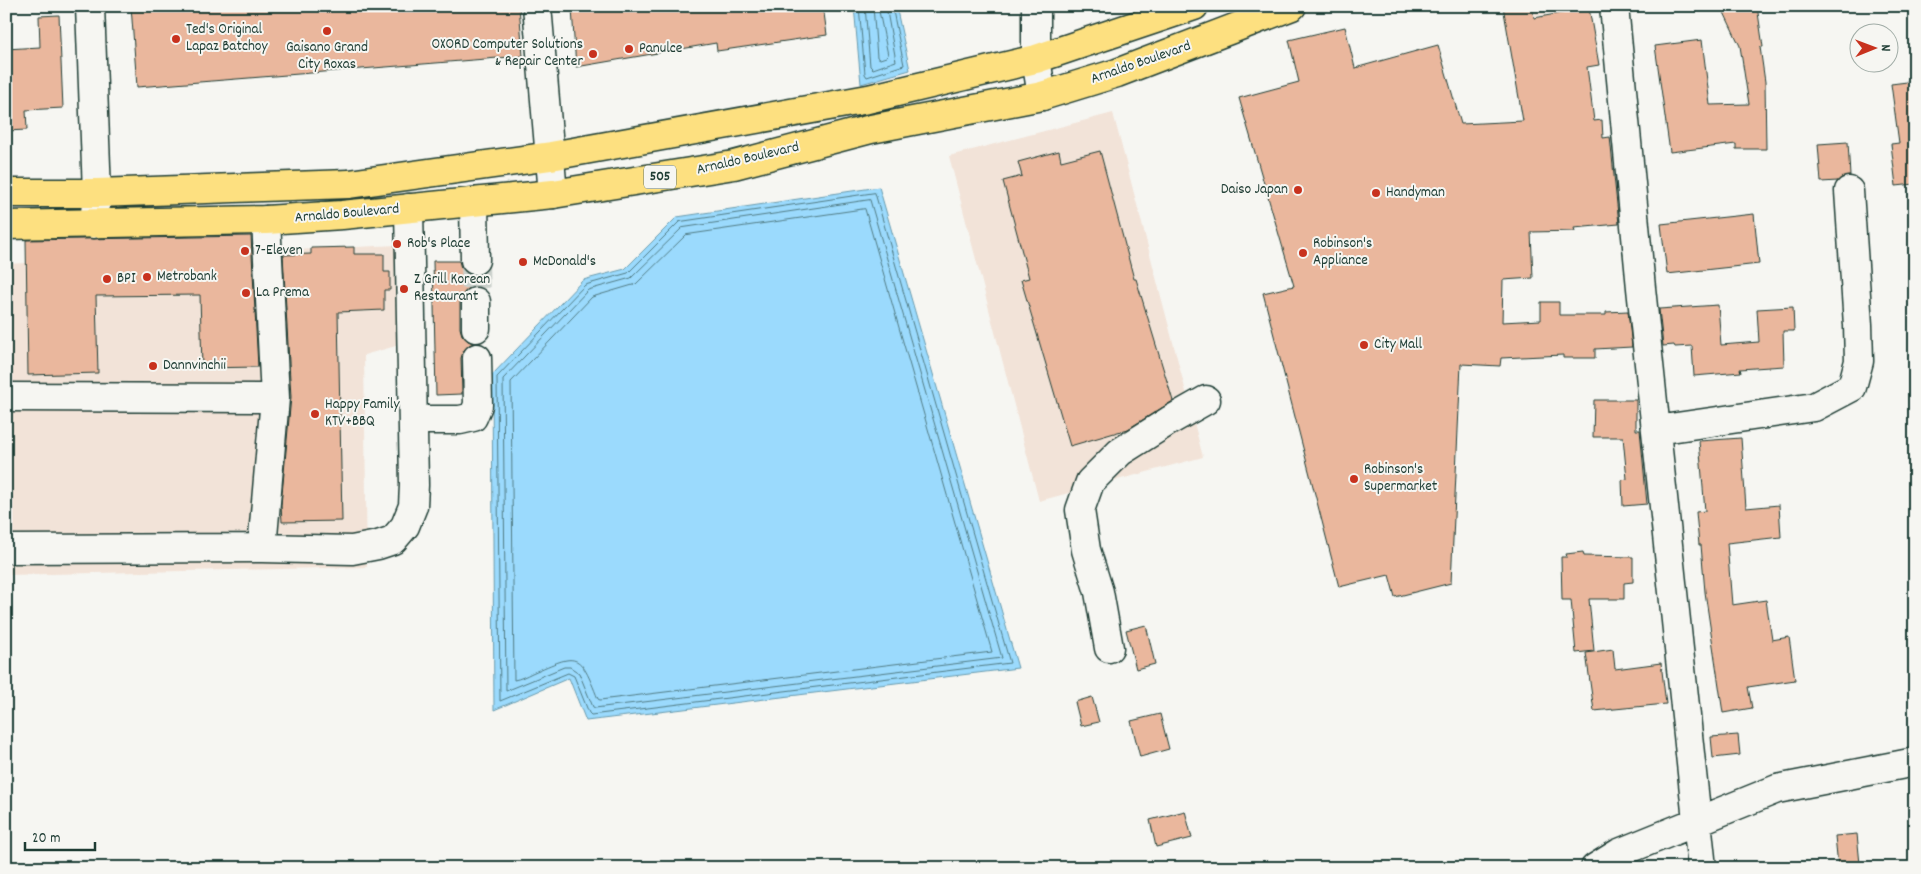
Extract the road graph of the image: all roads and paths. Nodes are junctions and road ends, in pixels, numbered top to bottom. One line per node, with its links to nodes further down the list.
1 (90, 6): 12 (street)
2 (537, 6): 9 (street)
3 (1036, 6): 7 (street)
4 (1194, 6): 7 (highway, Arnaldo Boulevard)
5 (1292, 6): 8 (highway, Arnaldo Boulevard / 505)
6 (1614, 6): 25 (street)
7 (1036, 59): 8 (street); 9 (highway, Arnaldo Boulevard)
8 (1042, 96): 13 (highway, Arnaldo Boulevard / 505)
9 (551, 156): 12 (highway, Arnaldo Boulevard); 13 (street)
10 (1849, 191): 25 (street)
11 (6, 193): 12 (highway, Arnaldo Boulevard)
12 (97, 193): 17 (street)
13 (553, 194): 14 (highway, Arnaldo Boulevard / 505)
14 (474, 202): 15 (highway, Arnaldo Boulevard / 505); 19 (street)
15 (410, 208): 16 (highway, Arnaldo Boulevard / 505); 24 (street)
16 (266, 220): 17 (highway, Arnaldo Boulevard / 505); 22 (street)
17 (94, 224): 18 (highway, Arnaldo Boulevard / 505)
18 (6, 225)
19 (475, 260)
20 (477, 358): 24 (street)
21 (6, 397): 22 (street)
22 (274, 398): 26 (street)
23 (1206, 400): 28 (street)
24 (413, 420): 26 (street)
25 (1656, 430): 31 (street)
26 (262, 548): 27 (street)
27 (6, 549)
28 (1109, 648)
29 (1915, 762): 30 (street)
30 (1595, 868)
31 (1702, 868)

